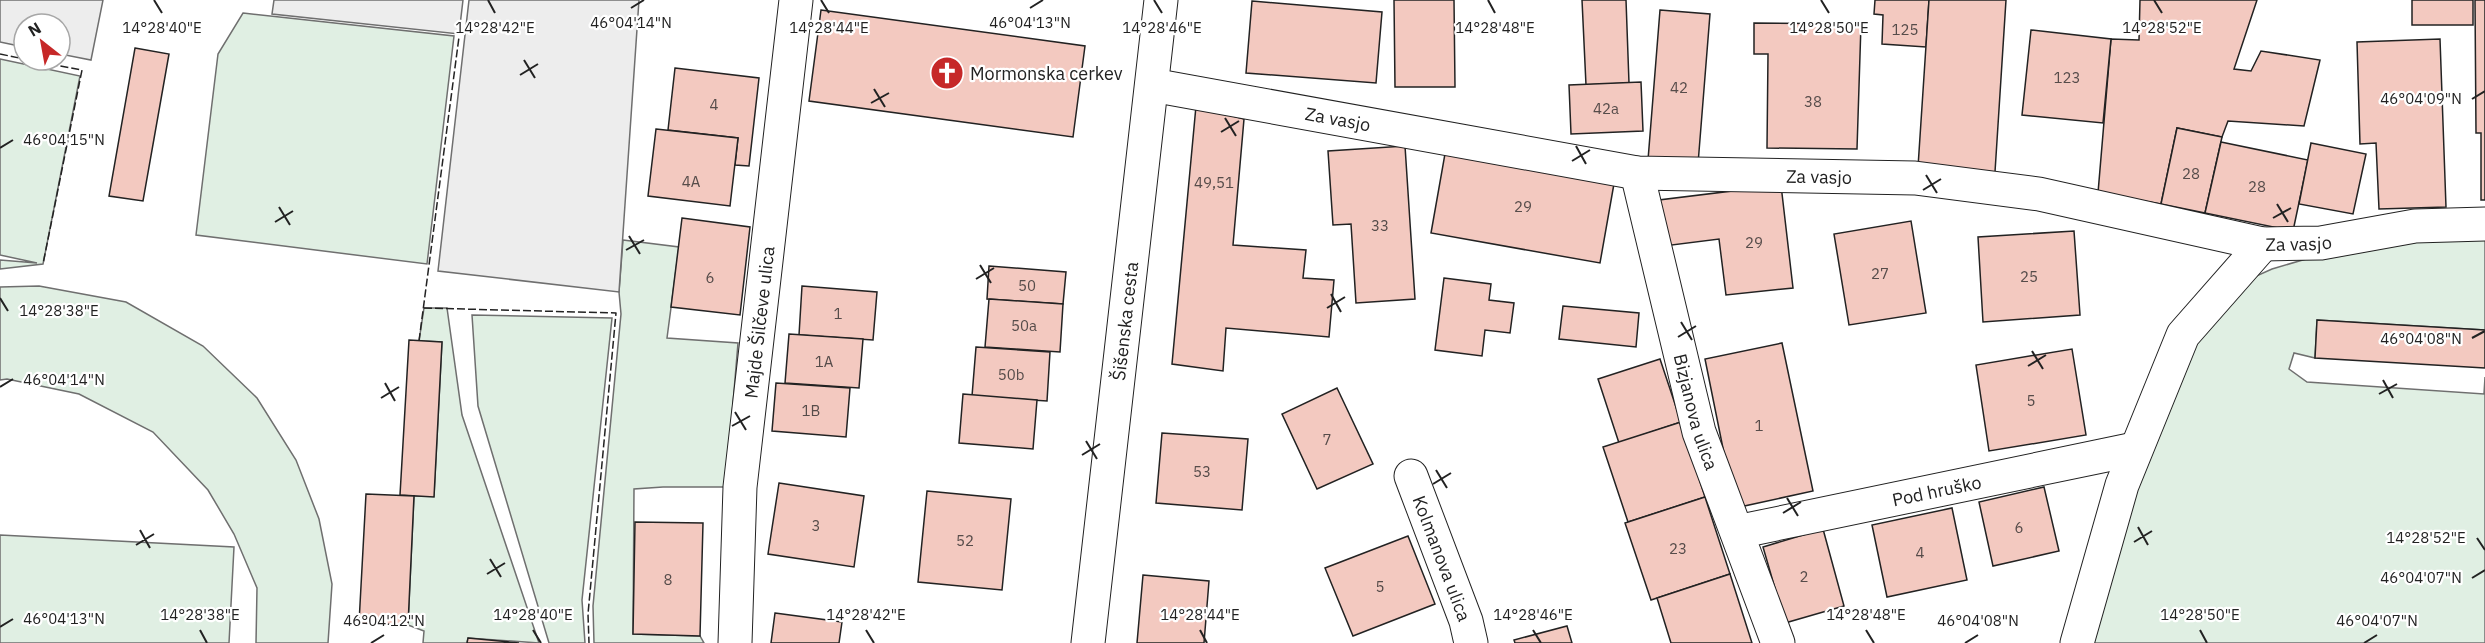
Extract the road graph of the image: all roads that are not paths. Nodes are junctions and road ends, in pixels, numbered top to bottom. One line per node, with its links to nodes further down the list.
1 (796, 0): 10 (street, Majde Šilčeve ulica)
2 (1161, 0): 3 (street, Šišenska cesta)
3 (1152, 85): 4 (street, Za vasjo); 11 (street, Šišenska cesta)
4 (1637, 174): 6 (street, Za vasjo); 9 (street, Bizjanova ulica)
5 (2485, 224): 6 (street, Za vasjo)
6 (2263, 244): 7 (street)
7 (2135, 448): 9 (street, Pod hruško); 14 (street)
8 (1411, 476): 12 (street, Kolmanova ulica)
9 (1737, 532): 13 (street, Bizjanova ulica)
10 (735, 643)
11 (1088, 643)
12 (1471, 643)
13 (1778, 643)
14 (2077, 643)

